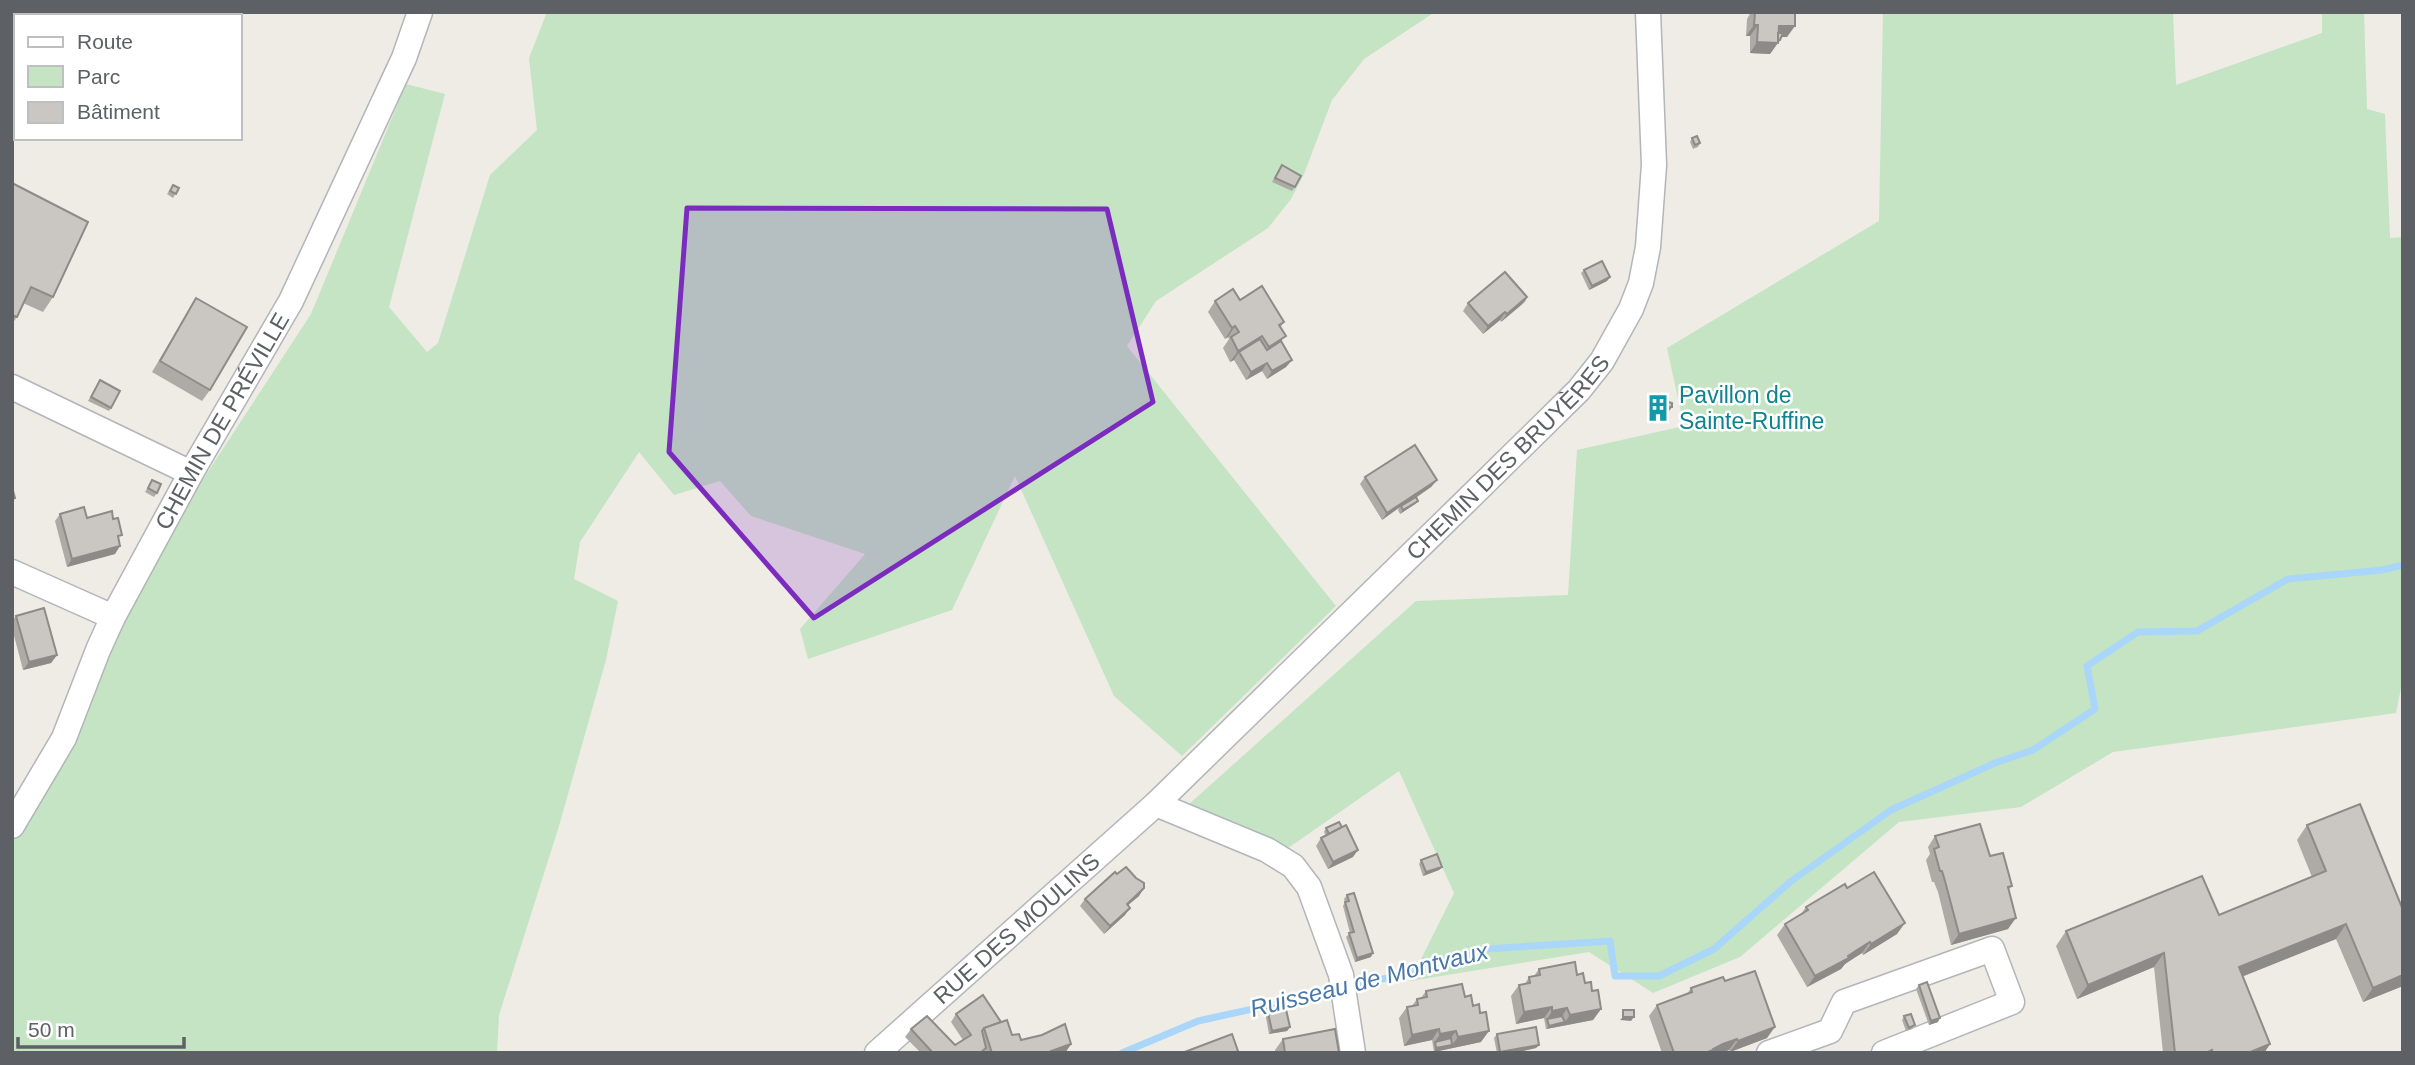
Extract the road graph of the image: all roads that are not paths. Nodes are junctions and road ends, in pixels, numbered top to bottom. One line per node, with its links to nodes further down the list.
1 (420, 12): 4 (street, CHEMIN DE PRÉVILLE)
2 (1648, 12): 7 (street, CHEMIN DES BRUYÈRES)
3 (12, 387): 4 (street)
4 (191, 473): 6 (street, CHEMIN DE PRÉVILLE)
5 (12, 572): 6 (street)
6 (113, 617): 8 (street, CHEMIN DE PRÉVILLE)
7 (1156, 804): 9 (street, RUE DES MOULINS); 10 (street)
8 (12, 826)
9 (877, 1053)
10 (1353, 1053)
11 (1769, 1053): 12 (street)
12 (1884, 1053)

